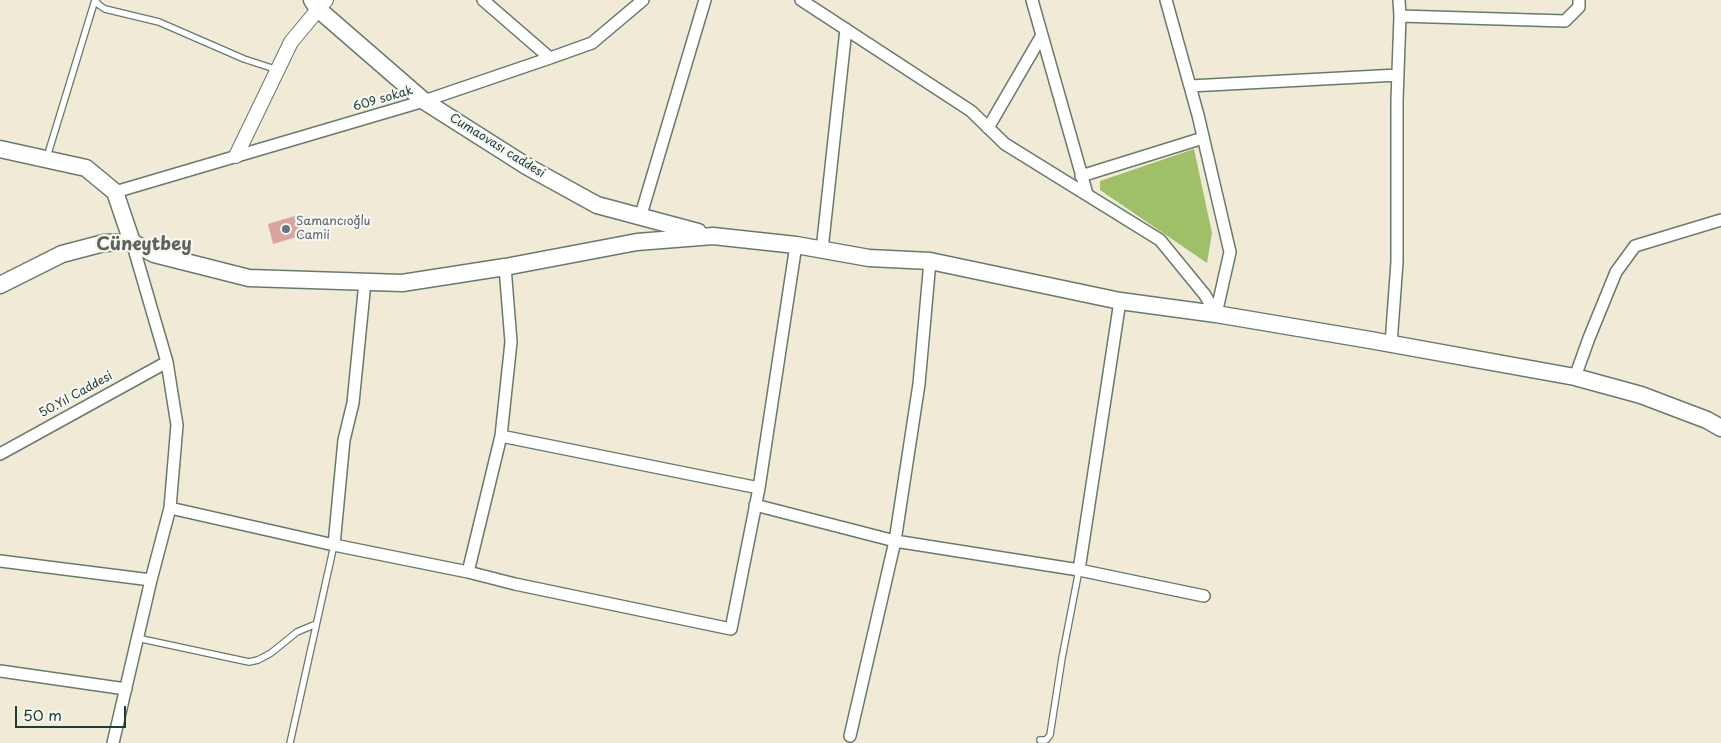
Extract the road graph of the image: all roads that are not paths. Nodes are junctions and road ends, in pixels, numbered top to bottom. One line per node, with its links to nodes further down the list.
1 (95, 0): 15 (lane); 23 (lane)
2 (483, 0): 14 (street)
3 (643, 0): 14 (street, 609 sokak)
4 (704, 0): 27 (street)
5 (801, 0): 12 (street)
6 (1032, 0): 13 (street)
7 (1166, 0): 17 (street)
8 (1399, 0): 11 (street)
9 (1579, 0): 11 (street)
10 (318, 3): 15 (street); 18 (main road, Cumaovası caddesi)
11 (1400, 16): 16 (street)
12 (846, 29): 19 (street); 32 (street)
13 (1042, 35): 19 (street); 24 (street)
14 (550, 58): 18 (street, 609 sokak)
15 (278, 70): 22 (street)
16 (1398, 75): 17 (street); 39 (street)
17 (1190, 86): 20 (street)
18 (424, 101): 22 (street, 609 sokak); 27 (main road, Cumaovası caddesi)
19 (988, 128): 26 (street)
20 (1204, 138): 24 (street); 38 (street)
21 (0, 149): 23 (main road)
22 (236, 156): 25 (street, 609 sokak)
23 (46, 160): 25 (main road)
24 (1082, 176): 26 (street)
25 (114, 192): 30 (main road)
26 (1087, 194): 38 (street)
27 (640, 218): 29 (main road, Cumaovası caddesi)
28 (1721, 220): 41 (street)
29 (713, 236): 31 (main road); 34 (main road)
30 (132, 242): 35 (main road); 36 (main road); 40 (street)
31 (796, 245): 32 (main road); 45 (street)
32 (822, 250): 33 (main road)
33 (930, 261): 37 (main road); 48 (street)
34 (505, 267): 35 (main road); 43 (street)
35 (365, 282): 49 (street)
36 (0, 285)
37 (1120, 302): 38 (main road); 51 (street)
38 (1216, 314): 39 (main road)
39 (1391, 344): 41 (main road)
40 (167, 362): 44 (street, 50.Yıl Caddesi); 47 (street)
41 (1575, 377): 42 (main road)
42 (1721, 428)
43 (501, 436): 45 (street); 52 (street)
44 (0, 454)
45 (759, 488): 46 (street)
46 (755, 505): 48 (street); 52 (street)
47 (170, 508): 49 (street); 53 (street)
48 (895, 541): 51 (street); 59 (street)
49 (334, 546): 52 (street); 55 (lane)
50 (0, 561): 53 (street)
51 (1080, 570): 54 (street); 60 (lane)
52 (468, 572)
53 (151, 580): 56 (street)
54 (1204, 596)
55 (316, 624): 56 (lane); 62 (lane)
56 (137, 638): 58 (street)
57 (0, 671): 58 (street)
58 (126, 689): 61 (street)
59 (850, 736)
60 (1040, 740)
61 (113, 743)
62 (290, 743)

